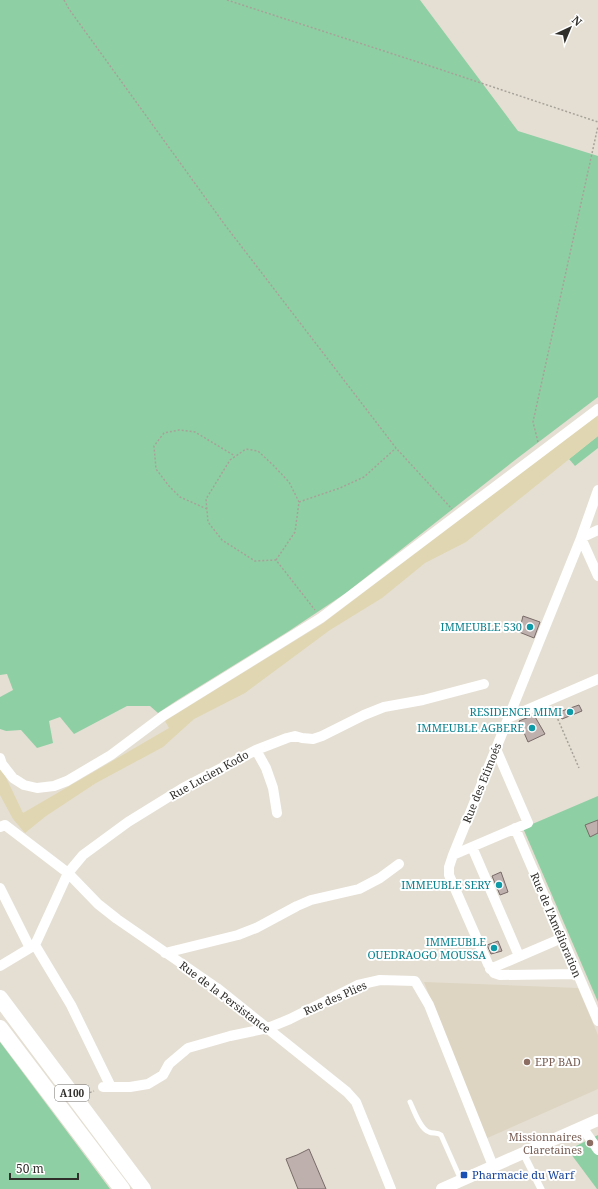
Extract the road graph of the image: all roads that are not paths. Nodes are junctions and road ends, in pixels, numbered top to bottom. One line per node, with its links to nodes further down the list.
1 (598, 409): 11 (street)
2 (598, 490): 4 (street, Rue des Etimoés)
3 (598, 530): 4 (street)
4 (581, 538): 5 (street); 8 (street, Rue des Etimoés)
5 (598, 576)
6 (598, 679): 8 (street)
7 (484, 684): 10 (street, Rue Lucien Kodo)
8 (508, 718): 9 (street, Rue des Etimoés)
9 (496, 749): 14 (street); 16 (street, Rue des Etimoés)
10 (256, 750): 12 (street); 18 (street, Rue Lucien Kodo)
11 (0, 758)
12 (277, 813)
13 (0, 828): 18 (street, Rue de la Persistance)
14 (515, 828): 15 (street); 20 (street, Rue de l'Amélioration)
15 (472, 847): 16 (street); 23 (street)
16 (452, 855): 25 (street, Rue des Etimoés)
17 (399, 864): 22 (street)
18 (68, 873): 21 (street, Rue Lucien Kodo); 22 (street, Rue de la Persistance)
19 (0, 888): 21 (street)
20 (562, 938): 23 (street); 26 (street, Rue de l'Amélioration)
21 (32, 946): 24 (street); 30 (street, Rue des Plies)
22 (165, 953): 30 (street, Rue de la Persistance)
23 (519, 956): 25 (street)
24 (0, 966)
25 (490, 969): 26 (street)
26 (578, 974): 28 (street, Rue de l'Amélioration)
27 (0, 998): 39 (highway, A100)
28 (598, 1021)
29 (0, 1028): 38 (highway, A100)
30 (268, 1028): 36 (street, Rue des Plies); 40 (street, Rue de la Persistance)
31 (410, 1102): 37 (lane)
32 (598, 1120): 33 (street)
33 (582, 1127): 34 (street); 35 (street)
34 (598, 1150)
35 (523, 1153): 36 (street); 41 (street)
36 (493, 1166): 37 (street)
37 (452, 1186)
38 (122, 1189)
39 (143, 1189)
40 (391, 1189)
41 (541, 1189)

